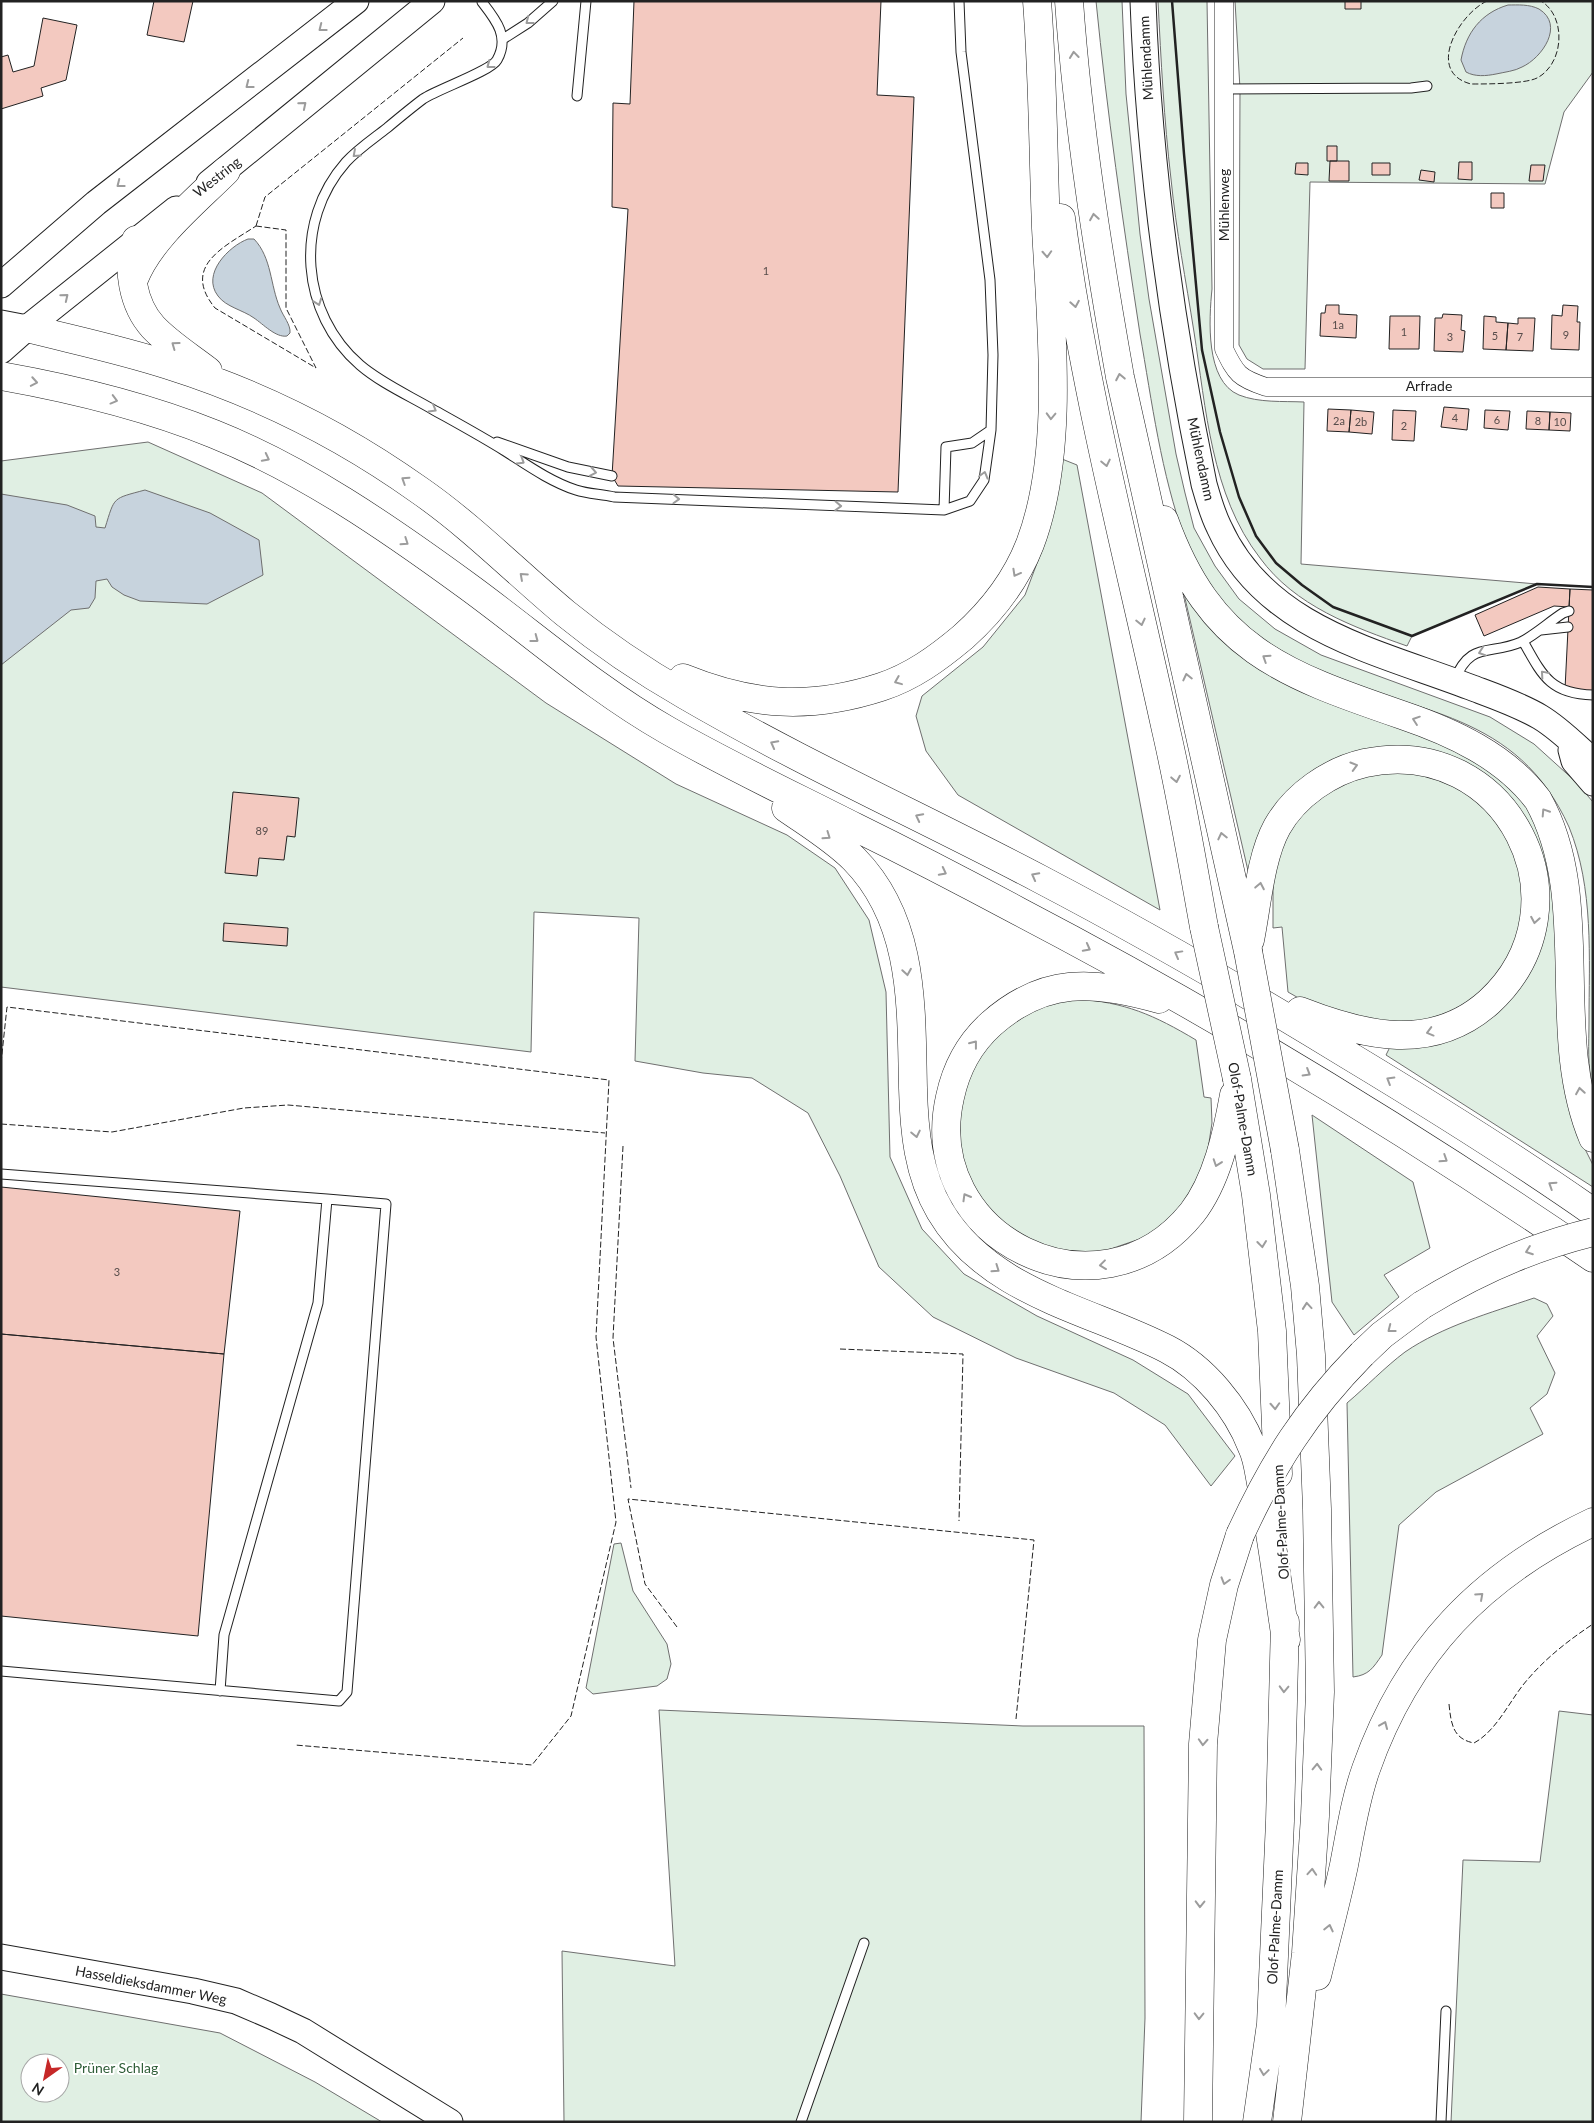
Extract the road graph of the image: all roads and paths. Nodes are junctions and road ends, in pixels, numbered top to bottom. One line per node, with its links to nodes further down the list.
1 (356, 1): 19 (street, one-way to 19)
2 (432, 1): 16 (street, Westring, one-way to 2)
3 (553, 1): 11 (lane, one-way to 11)
4 (586, 1): 15 (lane)
5 (959, 1): 27 (lane)
6 (1037, 1): 12 (highway)
7 (1069, 1): 26 (highway, one-way to 7)
8 (1142, 1): 36 (street, Mühlendamm)
9 (1224, 1): 14 (street, Mühlenweg)
10 (482, 2): 11 (lane)
11 (503, 39): 28 (lane, one-way to 28)
12 (1043, 82): 35 (highway, one-way to 35); 45 (highway, Olof-Palme-Damm, one-way to 45, bridge)
13 (1428, 86): 14 (lane)
14 (1224, 89): 24 (street, Mühlenweg)
15 (577, 96)
16 (226, 171): 17 (street, Westring); 18 (highway)
17 (136, 240): 18 (highway); 20 (street, Westring, one-way to 17)
18 (133, 282): 23 (highway, one-way to 18)
19 (1, 286)
20 (14, 326): 21 (street, Westring); 23 (highway)
21 (1, 351)
22 (1, 376): 39 (highway, one-way to 39)
23 (227, 386): 35 (highway, one-way to 23)
24 (1266, 387): 25 (street, Arfrade)
25 (1593, 387)
26 (1130, 425): 42 (highway, one-way to 26); 46 (highway, one-way to 26)
27 (992, 430): 30 (lane, one-way to 27); 30 (lane)
28 (480, 436): 29 (lane, one-way to 29); 30 (lane, one-way to 30)
29 (612, 476)
30 (944, 510)
31 (1569, 611): 33 (lane)
32 (1568, 627): 33 (lane)
33 (1538, 630): 34 (lane)
34 (1523, 641): 36 (lane, one-way to 36); 37 (lane, one-way to 34)
35 (615, 651): 43 (highway, one-way to 35)
36 (1454, 681): 38 (street, Mühlendamm)
37 (1593, 695)
38 (1581, 745): 40 (street, Mühlendamm); 41 (street)
39 (716, 758): 44 (highway, one-way to 44); 53 (highway, one-way to 53)
40 (1593, 761)
41 (1593, 783)
42 (1248, 952): 43 (highway, one-way to 43); 59 (highway, one-way to 42, bridge)
43 (1220, 978): 49 (highway, one-way to 43)
44 (1205, 1012): 45 (highway, one-way to 44); 51 (highway, one-way to 51)
45 (1238, 1121): 53 (highway, Olof-Palme-Damm, one-way to 53)
46 (1593, 1138)
47 (1, 1174): 48 (lane)
48 (327, 1199): 55 (lane); 55 (lane)
49 (1593, 1212)
50 (1593, 1232): 62 (highway, one-way to 62, bridge)
51 (1593, 1258)
52 (1593, 1522): 59 (highway, one-way to 52)
53 (1286, 1640): 63 (highway, Olof-Palme-Damm, one-way to 63)
54 (1, 1671): 55 (lane)
55 (220, 1691)
56 (864, 1943): 61 (lane)
57 (1, 1957): 60 (street, Hasseldieksdammer Weg)
58 (1446, 2011): 65 (lane)
59 (1290, 2095): 64 (highway)
60 (450, 2122)
61 (801, 2122)
62 (1198, 2122)
63 (1257, 2122)
64 (1287, 2122)
65 (1441, 2122)

